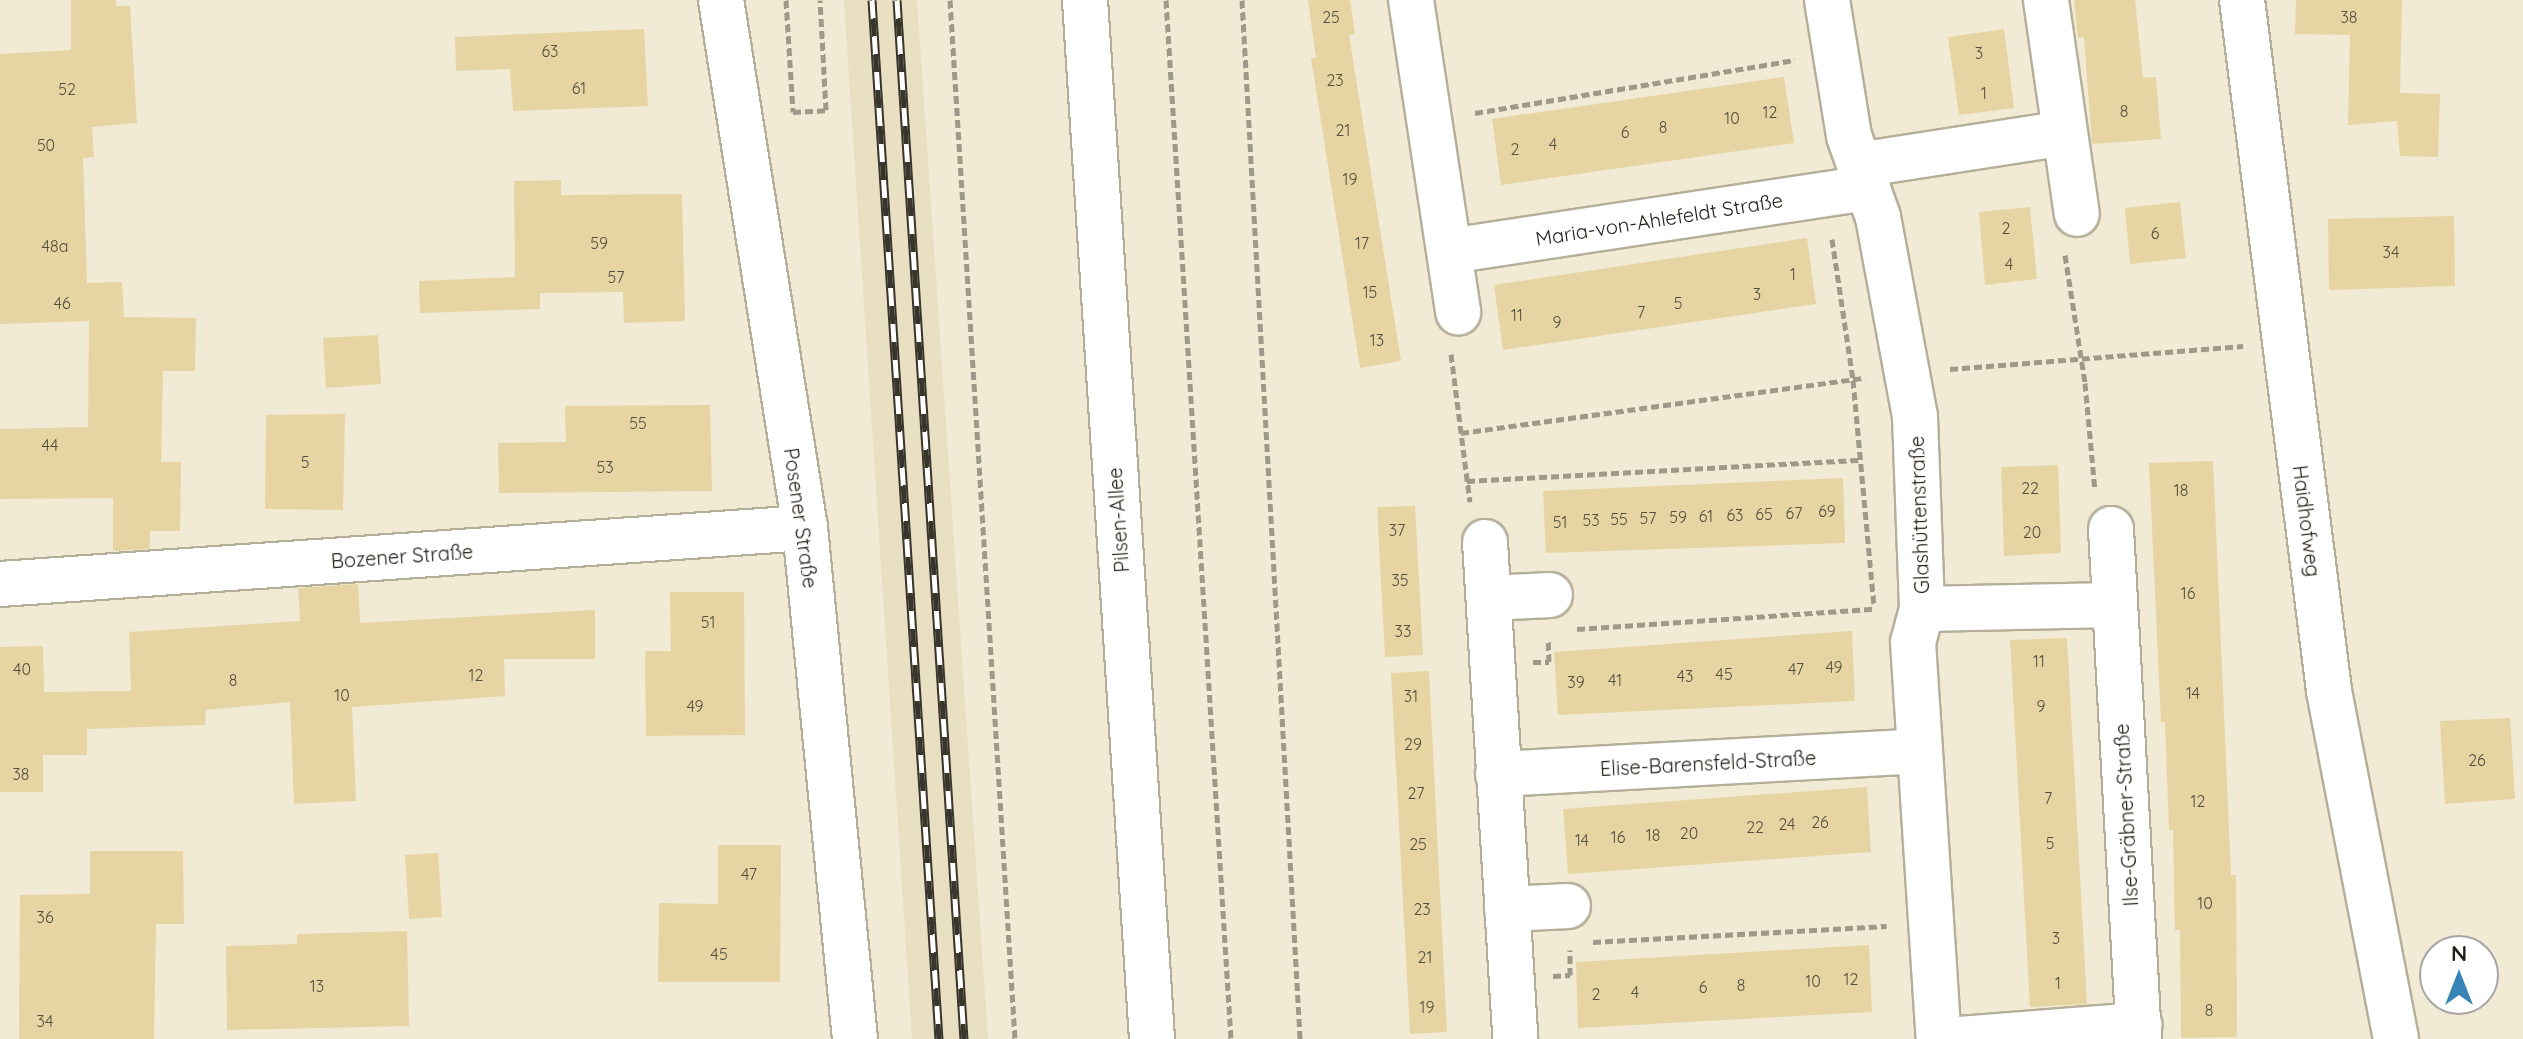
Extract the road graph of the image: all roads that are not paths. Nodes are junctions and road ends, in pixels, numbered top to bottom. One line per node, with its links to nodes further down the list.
1 (721, 0): 12 (street, Posener Straße)
2 (1085, 0): 26 (street, Pilsen-Allee)
3 (1411, 0): 10 (street)
4 (1827, 0): 8 (street, Glashüttenstraße)
5 (2046, 0): 7 (street)
6 (2242, 0): 30 (street, Haidhofweg)
7 (2065, 133): 8 (street, Maria-von-Ahlefeldt Straße); 9 (street)
8 (1851, 182): 10 (street, Maria-von-Ahlefeldt Straße); 18 (street, Glashüttenstraße)
9 (2077, 214)
10 (1450, 251): 11 (street)
11 (1458, 312)
12 (805, 528): 15 (street, Bozener Straße); 25 (street, Posener Straße)
13 (2111, 529): 17 (street, Ilse-Gräbner-Straße)
14 (1485, 542): 16 (street)
15 (0, 584)
16 (1489, 598): 19 (street); 21 (street)
17 (2113, 605): 18 (street); 24 (street, Ilse-Gräbner-Straße)
18 (1922, 609): 20 (street, Glashüttenstraße)
19 (1554, 619)
20 (1917, 751): 21 (street, Elise-Barensfeld-Straße); 28 (street, Glashüttenstraße)
21 (1498, 774): 22 (street)
22 (1507, 909): 23 (street); 27 (street)
23 (1575, 930)
24 (2139, 1032): 29 (street, Ilse-Gräbner-Straße)
25 (855, 1039)
26 (1152, 1039)
27 (1515, 1039)
28 (1939, 1039)
29 (1960, 1039)
30 (2396, 1039)

